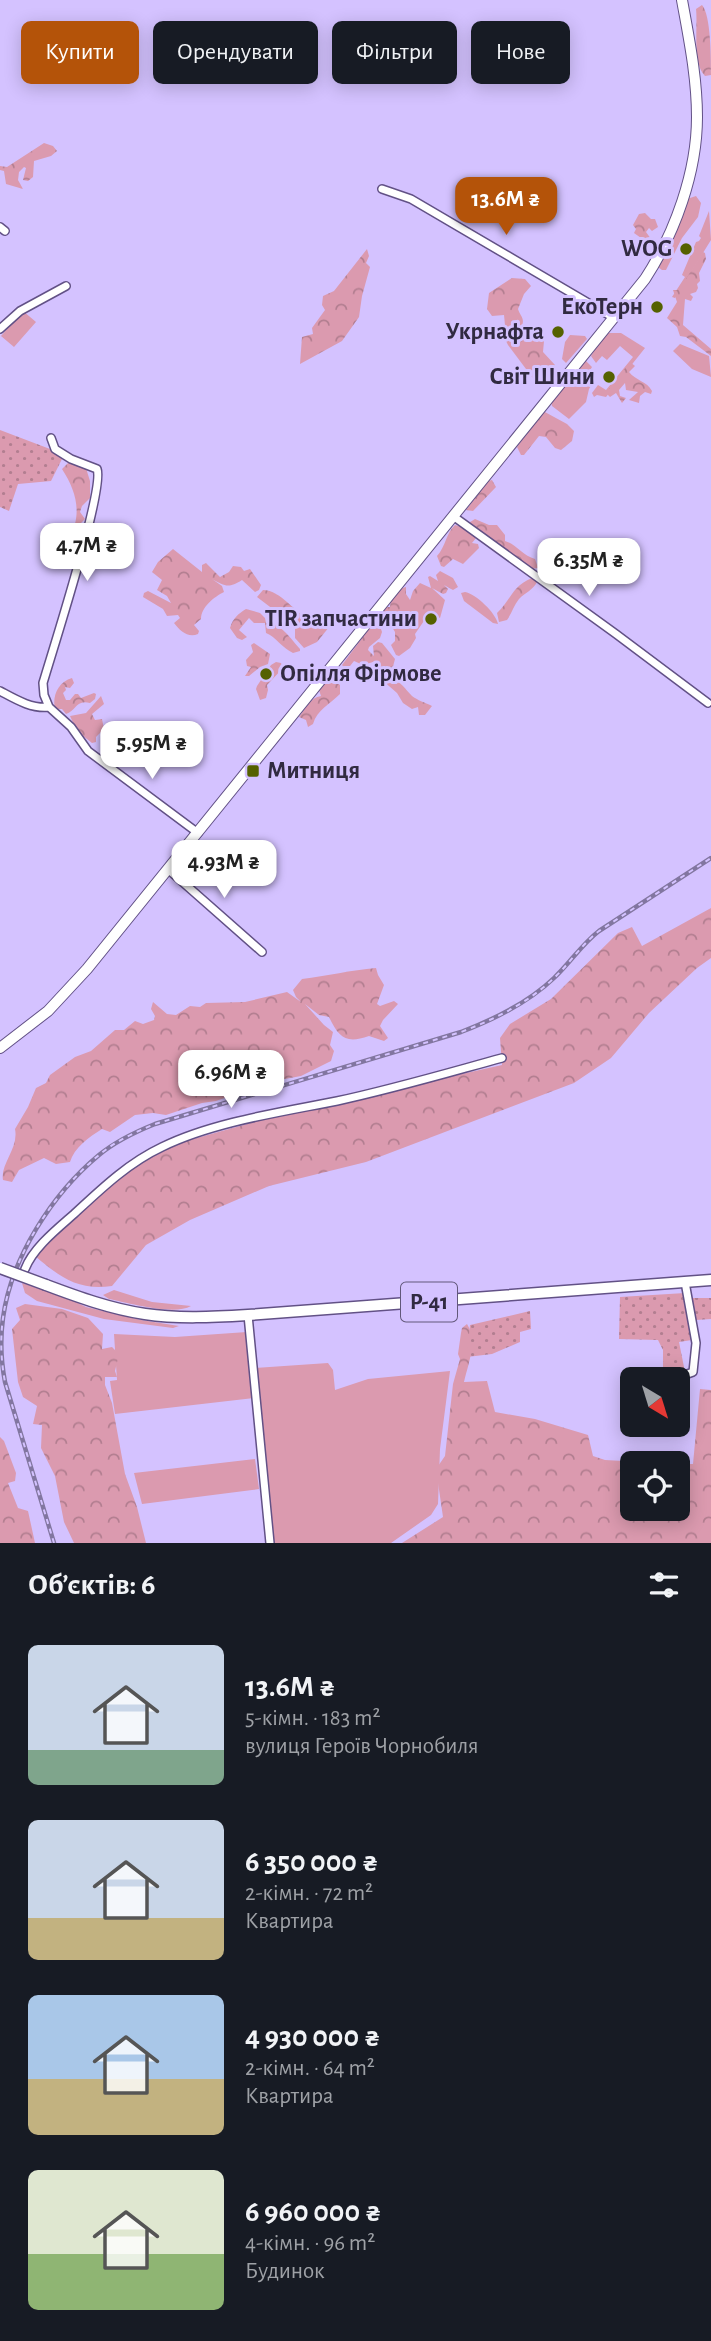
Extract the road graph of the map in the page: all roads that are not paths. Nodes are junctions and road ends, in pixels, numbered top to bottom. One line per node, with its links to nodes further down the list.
1 (682, 0): 4 (street)
2 (382, 189): 4 (street)
3 (66, 286): 5 (street)
4 (614, 318): 7 (street)
5 (0, 329)
6 (51, 438): 10 (street)
7 (453, 516): 9 (street); 11 (street)
8 (0, 691): 10 (street)
9 (708, 703)
10 (49, 706): 11 (street)
11 (198, 833): 12 (street)
12 (169, 870): 13 (street); 14 (street)
13 (262, 952)
14 (0, 1048)
15 (502, 1058): 17 (street)
16 (0, 1268): 20 (main road, Р-41, bridge)
17 (25, 1269)
18 (711, 1280): 19 (main road, Р-41)
19 (685, 1282): 20 (main road, Р-41); 21 (street)
20 (248, 1315): 22 (street)
21 (690, 1373)
22 (270, 1543)

